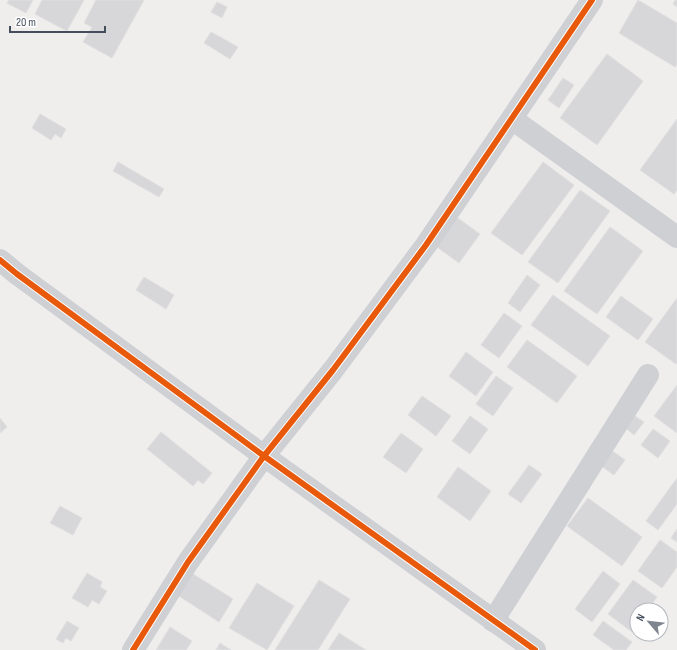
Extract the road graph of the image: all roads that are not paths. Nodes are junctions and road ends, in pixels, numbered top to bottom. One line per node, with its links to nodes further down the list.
1 (592, 0): 2 (street)
2 (512, 119): 3 (street); 6 (street)
3 (677, 237)
4 (0, 260): 6 (street)
5 (648, 375): 7 (street)
6 (264, 456): 7 (street); 8 (street)
7 (493, 620): 9 (street)
8 (133, 650)
9 (535, 650)

